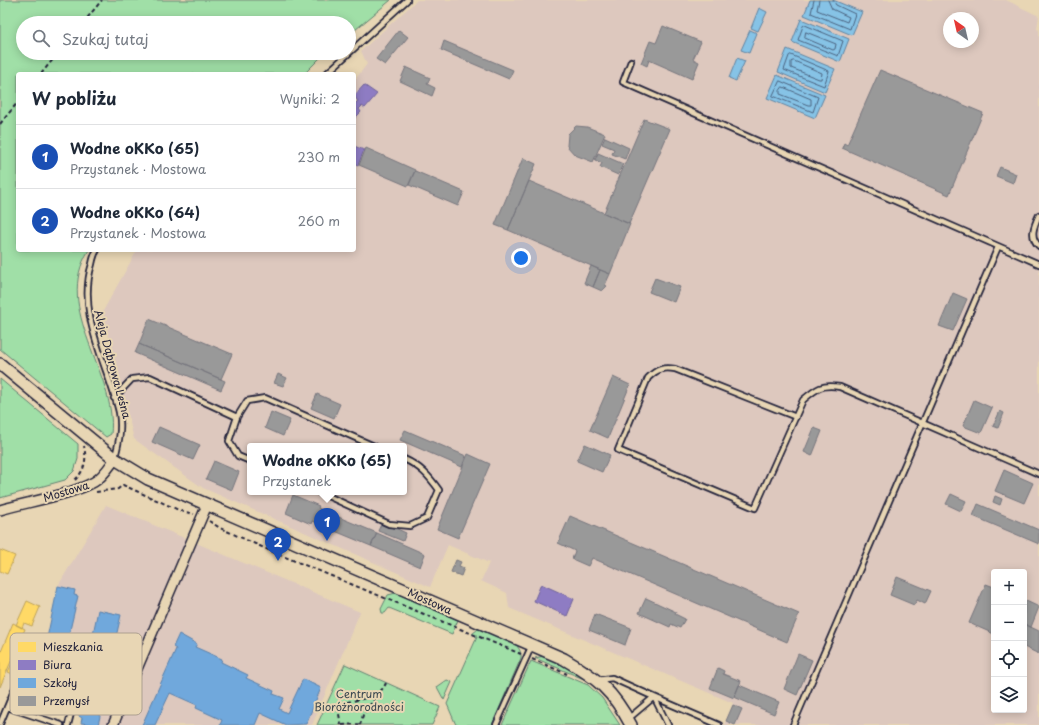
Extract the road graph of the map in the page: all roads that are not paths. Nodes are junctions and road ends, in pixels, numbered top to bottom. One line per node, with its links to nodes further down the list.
1 (407, 0): 2 (lane)
2 (356, 47)
3 (341, 60): 5 (lane)
4 (631, 61): 8 (lane)
5 (328, 72)
6 (1039, 215): 7 (lane)
7 (1039, 246)
8 (998, 247): 10 (lane); 15 (lane)
9 (96, 252): 12 (lane, Aleja Dąbrowa Leśna)
10 (1039, 264)
11 (0, 364): 17 (street)
12 (114, 398): 13 (lane); 17 (lane, Aleja Dąbrowa Leśna)
13 (237, 417): 16 (lane); 18 (lane)
14 (796, 417): 14 (lane); 15 (lane)
15 (922, 423): 20 (lane); 42 (lane)
16 (367, 443)
17 (115, 459): 22 (street, Mostowa); 23 (street, Mostowa)
18 (247, 460)
19 (407, 460): 21 (lane)
20 (1039, 474)
21 (325, 495)
22 (207, 505): 24 (street, Mostowa); 25 (street)
23 (0, 510)
24 (532, 645): 26 (street, Mostowa); 39 (lane)
25 (142, 657)
26 (598, 680): 27 (lane); 34 (street, Mostowa)
27 (654, 697): 34 (lane); 40 (lane); 41 (lane)
28 (10, 700): 29 (lane)
29 (7, 707): 30 (lane); 35 (lane)
30 (10, 708)
31 (31, 715): 36 (lane)
32 (71, 715): 37 (lane)
33 (117, 715): 38 (street)
34 (629, 722)
35 (0, 724)
36 (61, 725)
37 (68, 725)
38 (113, 725)
39 (496, 725)
40 (668, 725)
41 (719, 725)
42 (793, 725)

